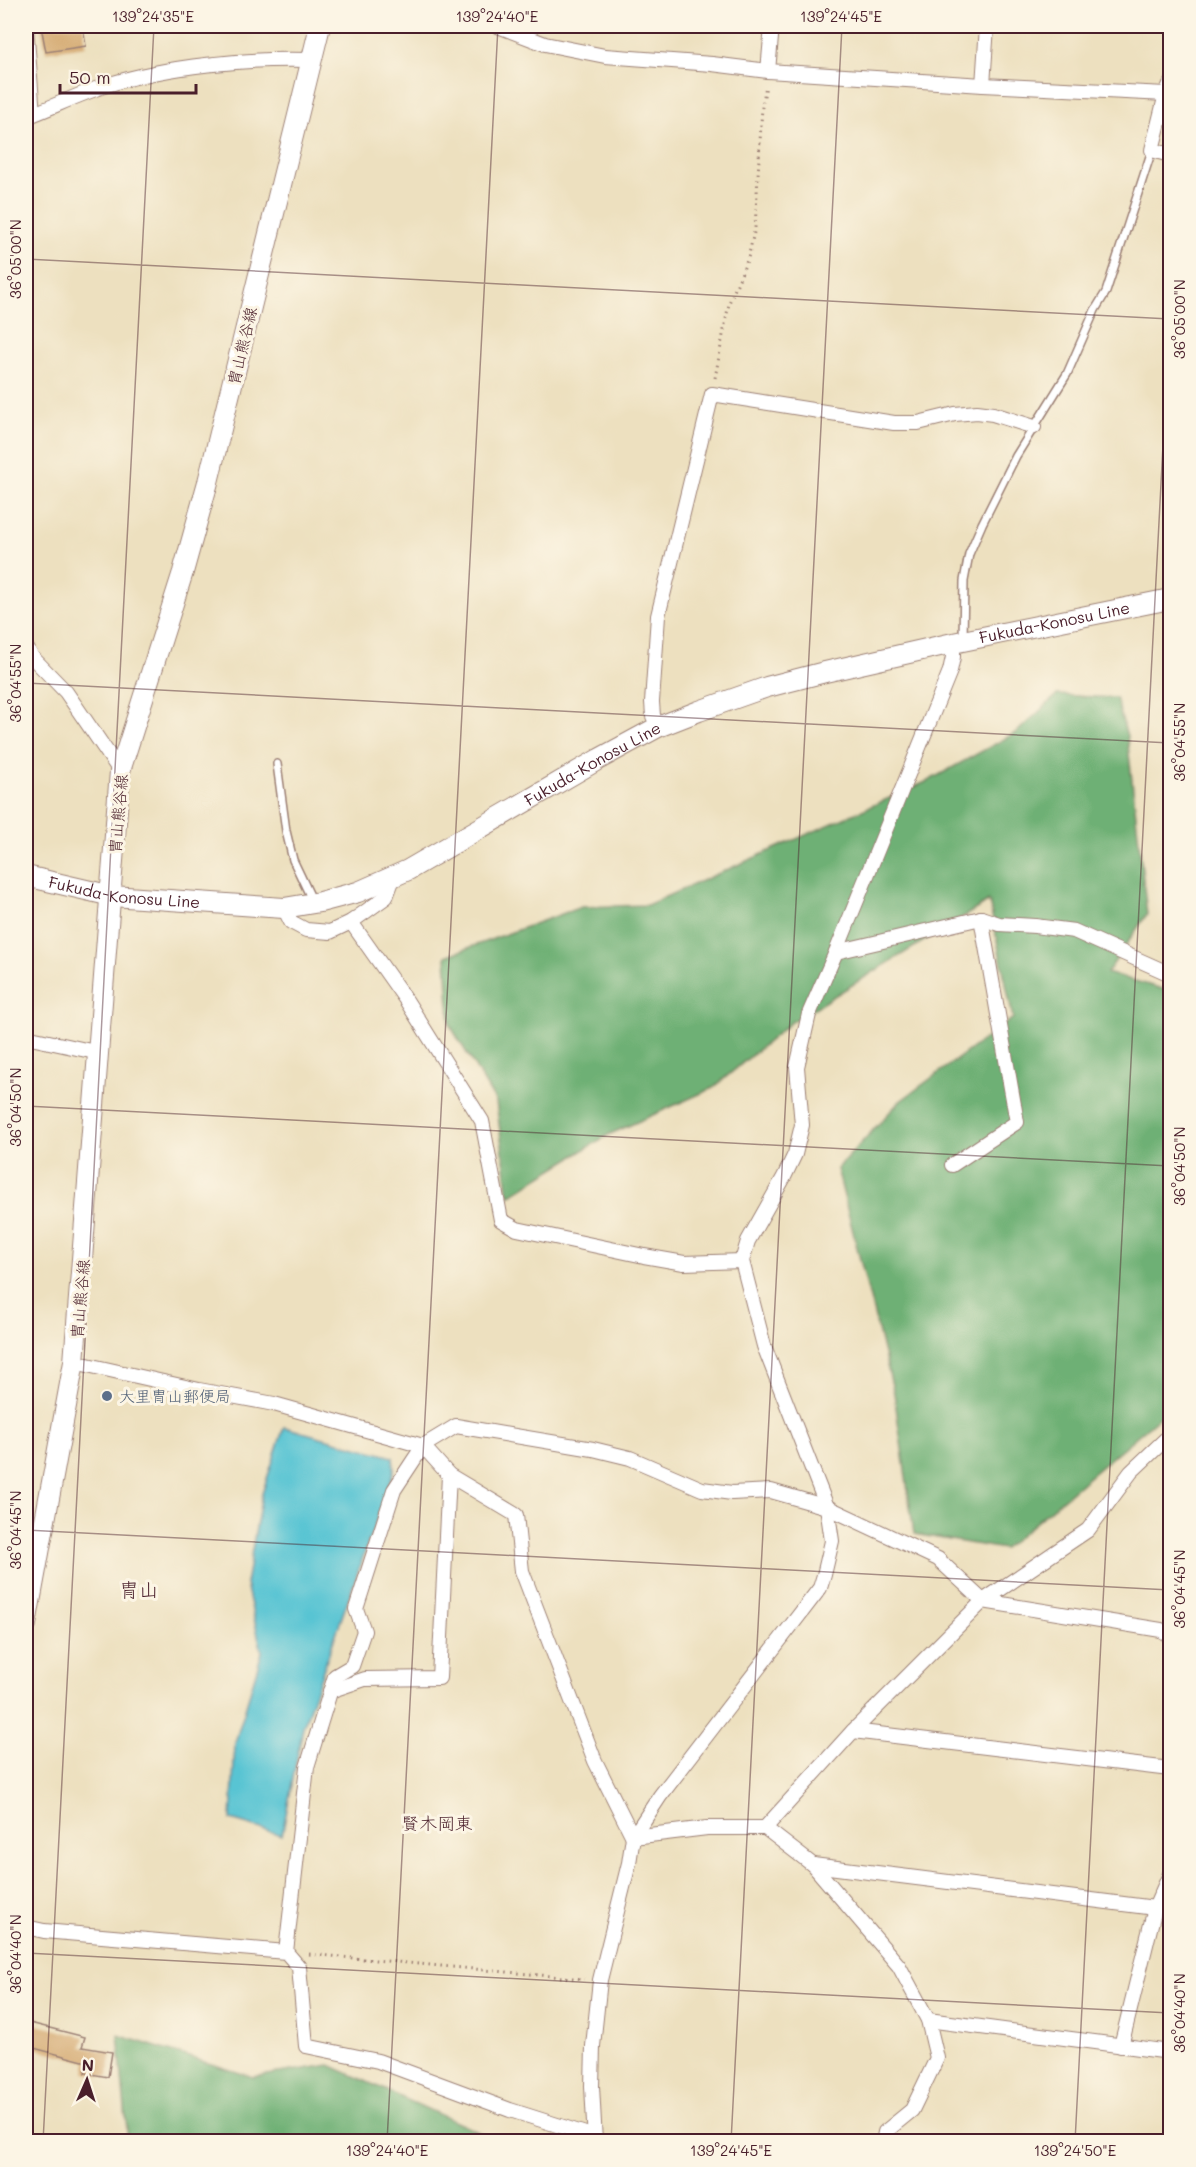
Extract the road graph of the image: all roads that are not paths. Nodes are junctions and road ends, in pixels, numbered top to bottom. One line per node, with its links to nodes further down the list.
1 (26, 26): 10 (street)
2 (323, 26): 6 (main road, 胄山熊谷線)
3 (498, 26): 7 (street)
4 (772, 26): 7 (street)
5 (987, 26): 8 (street)
6 (311, 60): 10 (street); 19 (main road, 胄山熊谷線)
7 (768, 71): 8 (street)
8 (982, 85): 9 (street)
9 (1168, 89): 11 (street)
10 (29, 116)
11 (1152, 150): 12 (street); 13 (lane)
12 (1170, 155)
13 (1034, 427): 15 (lane); 17 (street)
14 (1170, 599): 15 (main road, Fukuda-Konosu Line)
15 (958, 642): 17 (main road, Fukuda-Konosu Line); 27 (street)
16 (26, 647): 19 (street)
17 (658, 727): 21 (main road, Fukuda-Konosu Line)
18 (277, 764): 23 (lane)
19 (120, 771): 22 (main road, 胄山熊谷線)
20 (26, 876): 22 (main road, Fukuda-Konosu Line)
21 (394, 876): 23 (main road, Fukuda-Konosu Line); 26 (street)
22 (112, 896): 24 (main road, Fukuda-Konosu Line); 30 (main road, 胄山熊谷線)
23 (314, 903): 24 (main road, Fukuda-Konosu Line)
24 (284, 908): 26 (street)
25 (981, 918): 27 (street); 28 (street); 31 (street)
26 (351, 922): 32 (street)
27 (836, 952): 32 (street)
28 (1170, 974)
29 (26, 1037): 30 (street)
30 (100, 1053): 33 (main road, 胄山熊谷線)
31 (952, 1165)
32 (742, 1261): 37 (street)
33 (74, 1362): 35 (street); 39 (main road, 胄山熊谷線)
34 (1170, 1435): 38 (street)
35 (423, 1446): 36 (street); 37 (street); 41 (street)
36 (449, 1475): 41 (street); 45 (street)
37 (826, 1507): 38 (street); 45 (street)
38 (983, 1601): 40 (street); 42 (street)
39 (26, 1624)
40 (1167, 1628)
41 (330, 1691): 50 (street)
42 (853, 1731): 43 (street); 44 (street)
43 (1170, 1769)
44 (765, 1828): 45 (street); 46 (street)
45 (633, 1837): 54 (street)
46 (813, 1865): 48 (street); 51 (street)
47 (1170, 1874): 48 (street)
48 (1155, 1908): 52 (street)
49 (26, 1927): 50 (street)
50 (286, 1952): 54 (street)
51 (928, 2020): 52 (street); 55 (street)
52 (1121, 2046): 53 (street)
53 (1170, 2052)
54 (595, 2139)
55 (883, 2142)

